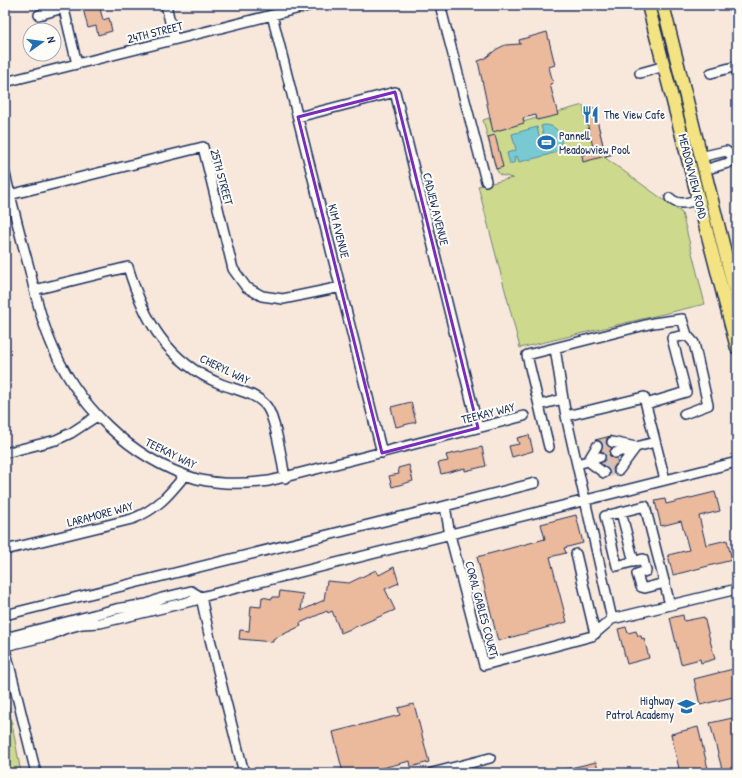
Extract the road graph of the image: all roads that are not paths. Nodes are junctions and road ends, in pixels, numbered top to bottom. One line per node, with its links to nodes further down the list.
1 (166, 5): 9 (street)
2 (312, 5): 8 (street, 24TH STREET)
3 (440, 5): 21 (street)
4 (648, 5): 11 (main road, MEADOWVIEW ROAD)
5 (663, 5): 17 (main road, MEADOWVIEW ROAD)
6 (63, 6): 7 (street); 10 (street)
7 (39, 15)
8 (272, 15): 9 (street, 24TH STREET); 16 (street, KIM AVENUE)
9 (174, 39): 10 (street, 24TH STREET)
10 (77, 64): 15 (street, 24TH STREET)
11 (665, 66): 13 (street); 24 (main road, MEADOWVIEW ROAD)
12 (737, 66): 14 (street)
13 (640, 73)
14 (710, 73)
15 (5, 82)
16 (298, 117): 25 (street, KIM AVENUE); 38 (street, CADJEW AVENUE)
17 (700, 157): 18 (street); 19 (main road, MEADOWVIEW ROAD)
18 (735, 157): 19 (street)
19 (704, 170): 27 (main road, MEADOWVIEW ROAD)
20 (5, 174): 22 (street, TEEKAY WAY)
21 (486, 181)
22 (8, 195): 25 (street, 25TH STREET); 26 (street, TEEKAY WAY)
23 (670, 198): 24 (street)
24 (700, 200): 30 (main road, MEADOWVIEW ROAD)
25 (341, 287): 45 (street, KIM AVENUE)
26 (34, 290): 35 (street, TEEKAY WAY); 54 (street, CHERYL WAY)
27 (736, 296)
28 (687, 335): 29 (street); 33 (street); 34 (street)
29 (555, 348): 31 (street); 32 (street)
30 (737, 348)
31 (563, 399): 32 (street); 37 (street)
32 (539, 404): 42 (street)
33 (646, 404): 37 (street); 40 (street)
34 (684, 414)
35 (97, 416): 44 (street); 53 (street, TEEKAY WAY)
36 (524, 416): 38 (street, TEEKAY WAY)
37 (566, 416): 50 (street)
38 (478, 428): 45 (street, TEEKAY WAY)
39 (612, 442): 43 (street)
40 (655, 442): 43 (street); 55 (street)
41 (597, 446): 48 (street)
42 (549, 447)
43 (636, 447): 46 (street); 51 (street)
44 (5, 453)
45 (382, 453): 54 (street, TEEKAY WAY)
46 (615, 453)
47 (600, 457): 48 (street)
48 (588, 460): 50 (street); 52 (street)
49 (737, 462): 55 (street)
50 (577, 464): 57 (street)
51 (618, 466)
52 (603, 470)
53 (185, 475): 54 (street, TEEKAY WAY); 61 (street, LARAMORE WAY)
54 (285, 478)
55 (665, 480): 57 (street)
56 (534, 483): 58 (street)
57 (586, 500): 60 (street); 70 (street)
58 (445, 506): 60 (street); 69 (street)
59 (621, 512): 63 (street); 64 (street); 64 (street)
60 (450, 535): 67 (street); 71 (street, CORAL GABLES COURT)
61 (5, 550)
62 (576, 554): 71 (street)
63 (657, 555): 64 (street); 65 (street)
64 (639, 560): 65 (street)
65 (665, 583): 68 (street)
66 (737, 589): 68 (street)
67 (201, 597): 72 (street); 73 (street); 76 (street)
68 (670, 605): 70 (street)
69 (5, 615)
70 (612, 619): 71 (street, CORAL GABLES COURT)
71 (595, 634)
72 (5, 638)
73 (5, 647): 75 (street)
74 (490, 758): 77 (street)
75 (36, 773)
76 (244, 773)
77 (432, 773)

